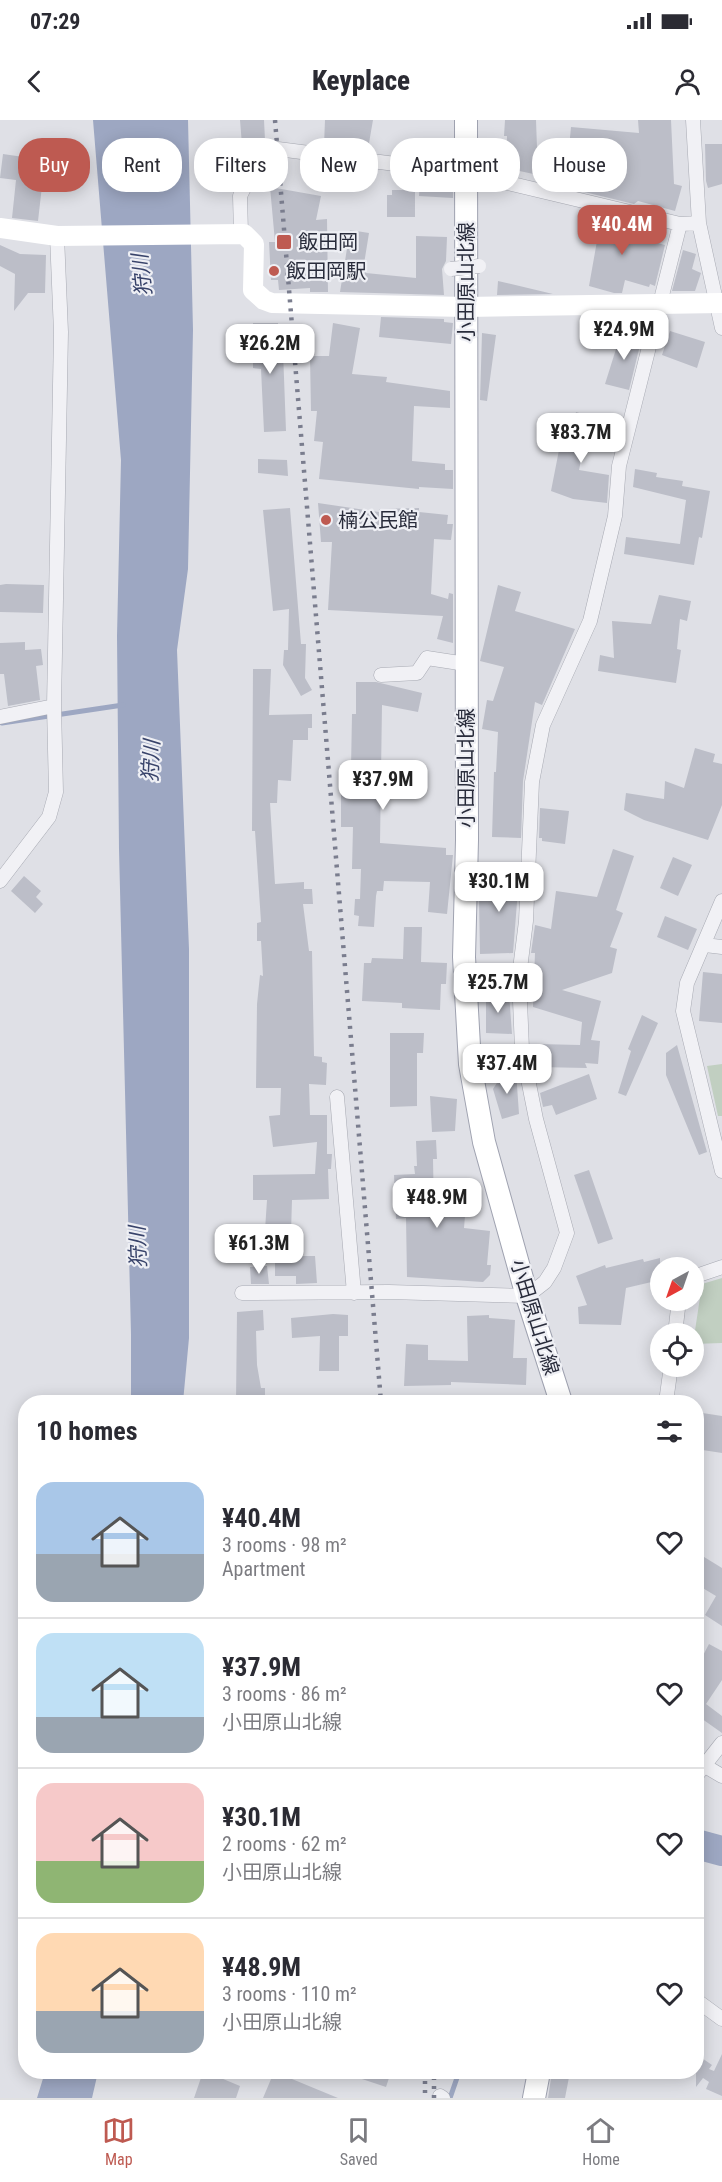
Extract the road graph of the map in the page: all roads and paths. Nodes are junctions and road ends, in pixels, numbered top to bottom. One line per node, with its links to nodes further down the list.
1 (466, 120): 3 (main road, 小田原山北線)
2 (693, 120): 7 (street)
3 (466, 138)
4 (390, 163): 10 (street)
5 (520, 186): 8 (street)
6 (466, 192): 16 (main road, 小田原山北線)
7 (699, 223): 8 (street); 15 (street)
8 (680, 224): 14 (street)
9 (0, 228): 11 (street)
10 (238, 232): 11 (street); 16 (street)
11 (57, 236): 20 (street)
12 (479, 266): 13 (street, bridge)
13 (451, 268)
14 (660, 303): 15 (street); 16 (street); 32 (street)
15 (718, 303): 17 (street)
16 (466, 307): 18 (main road, 小田原山北線)
17 (722, 328)
18 (466, 664): 19 (street); 32 (main road, 小田原山北線)
19 (381, 675)
20 (54, 706): 21 (street); 22 (street)
21 (0, 717)
22 (0, 881)
23 (722, 901): 24 (street)
24 (705, 945): 25 (street); 27 (street)
25 (722, 947)
26 (337, 1097): 31 (street)
27 (722, 1171)
28 (722, 1267): 29 (street)
29 (704, 1273)
30 (242, 1293): 31 (street)
31 (354, 1293): 32 (street)
32 (527, 1296): 34 (main road, 小田原山北線)
33 (669, 1377): 35 (street)
34 (559, 1395)
35 (667, 1395)
36 (722, 1743): 37 (street)
37 (704, 1766)
38 (704, 1772): 39 (street)
39 (722, 1776)
40 (704, 2006): 41 (street)
41 (722, 2019)
42 (538, 2079): 43 (main road)
43 (534, 2098)

